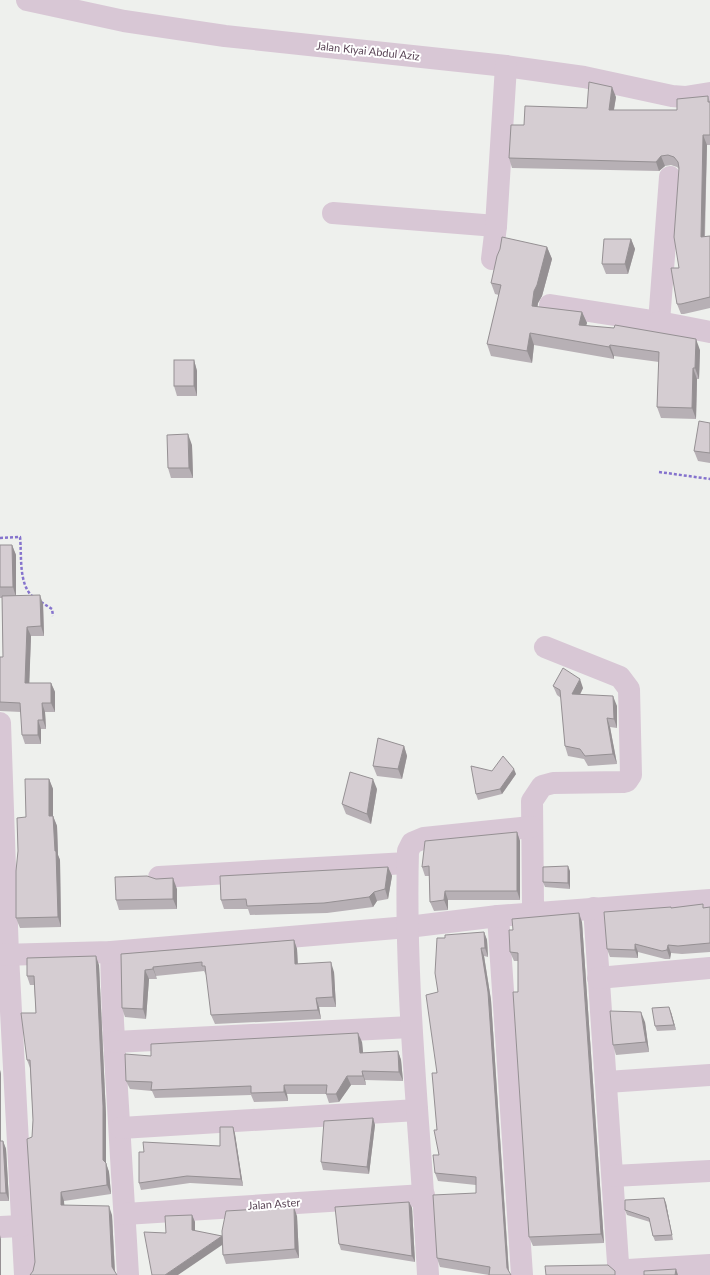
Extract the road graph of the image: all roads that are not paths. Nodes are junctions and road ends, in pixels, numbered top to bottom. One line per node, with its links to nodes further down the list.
1 (27, 0): 2 (street, Jalan Kiyai Abdul Aziz)
2 (506, 66): 3 (street, Jalan Kiyai Abdul Aziz); 6 (street)
3 (710, 93)
4 (670, 177): 9 (street)
5 (333, 213): 6 (street)
6 (496, 226): 7 (street)
7 (492, 259)
8 (550, 305): 9 (street)
9 (660, 322): 10 (street)
10 (710, 332)
11 (545, 647): 14 (street)
12 (0, 723): 13 (street)
13 (1, 799): 23 (street)
14 (531, 827): 15 (street); 19 (street)
15 (407, 863): 16 (street); 21 (street)
16 (159, 877)
17 (710, 900): 18 (street)
18 (594, 908): 19 (street); 25 (street)
19 (536, 914): 20 (street)
20 (498, 916): 21 (street); 42 (street)
21 (408, 927): 22 (street); 26 (street)
22 (111, 952): 23 (street); 27 (street)
23 (4, 955): 36 (street)
24 (710, 968): 25 (street)
25 (598, 978): 29 (street)
26 (411, 1027): 27 (street); 30 (street)
27 (115, 1042): 31 (street)
28 (710, 1075): 29 (street)
29 (607, 1082): 33 (street)
30 (417, 1110): 31 (street); 34 (street)
31 (121, 1128): 35 (street)
32 (710, 1171): 33 (street)
33 (613, 1176): 38 (street)
34 (424, 1195): 35 (street, Jalan Aster); 41 (street)
35 (125, 1214): 40 (street)
36 (22, 1226): 37 (street); 39 (street)
37 (0, 1227)
38 (710, 1265)
39 (25, 1275)
40 (128, 1275)
41 (428, 1275)
42 (522, 1275)

